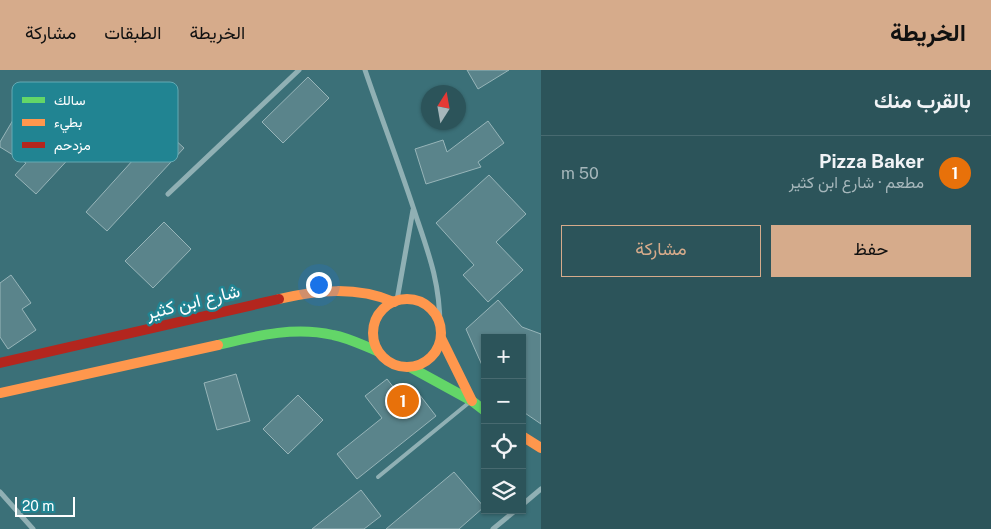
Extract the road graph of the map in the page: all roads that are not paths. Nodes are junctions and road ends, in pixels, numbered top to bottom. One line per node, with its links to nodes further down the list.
1 (299, 70): 3 (street)
2 (365, 70): 4 (street)
3 (168, 194)
4 (413, 207): 5 (street); 6 (street)
5 (395, 301): 6 (street); 8 (street); 9 (street, شارع ابن كثير)
6 (440, 327): 7 (street)
7 (441, 338): 10 (street); 12 (street)
8 (377, 351): 10 (street); 11 (street)
9 (0, 363)
10 (410, 367): 12 (street)
11 (0, 392)
12 (472, 401): 13 (street); 16 (lane)
13 (481, 408)
14 (526, 439): 15 (street)
15 (541, 448)
16 (378, 476)
17 (541, 489): 19 (street)
18 (0, 492): 21 (street)
19 (526, 502)
20 (511, 514): 22 (street)
21 (33, 529)
22 (493, 529)

